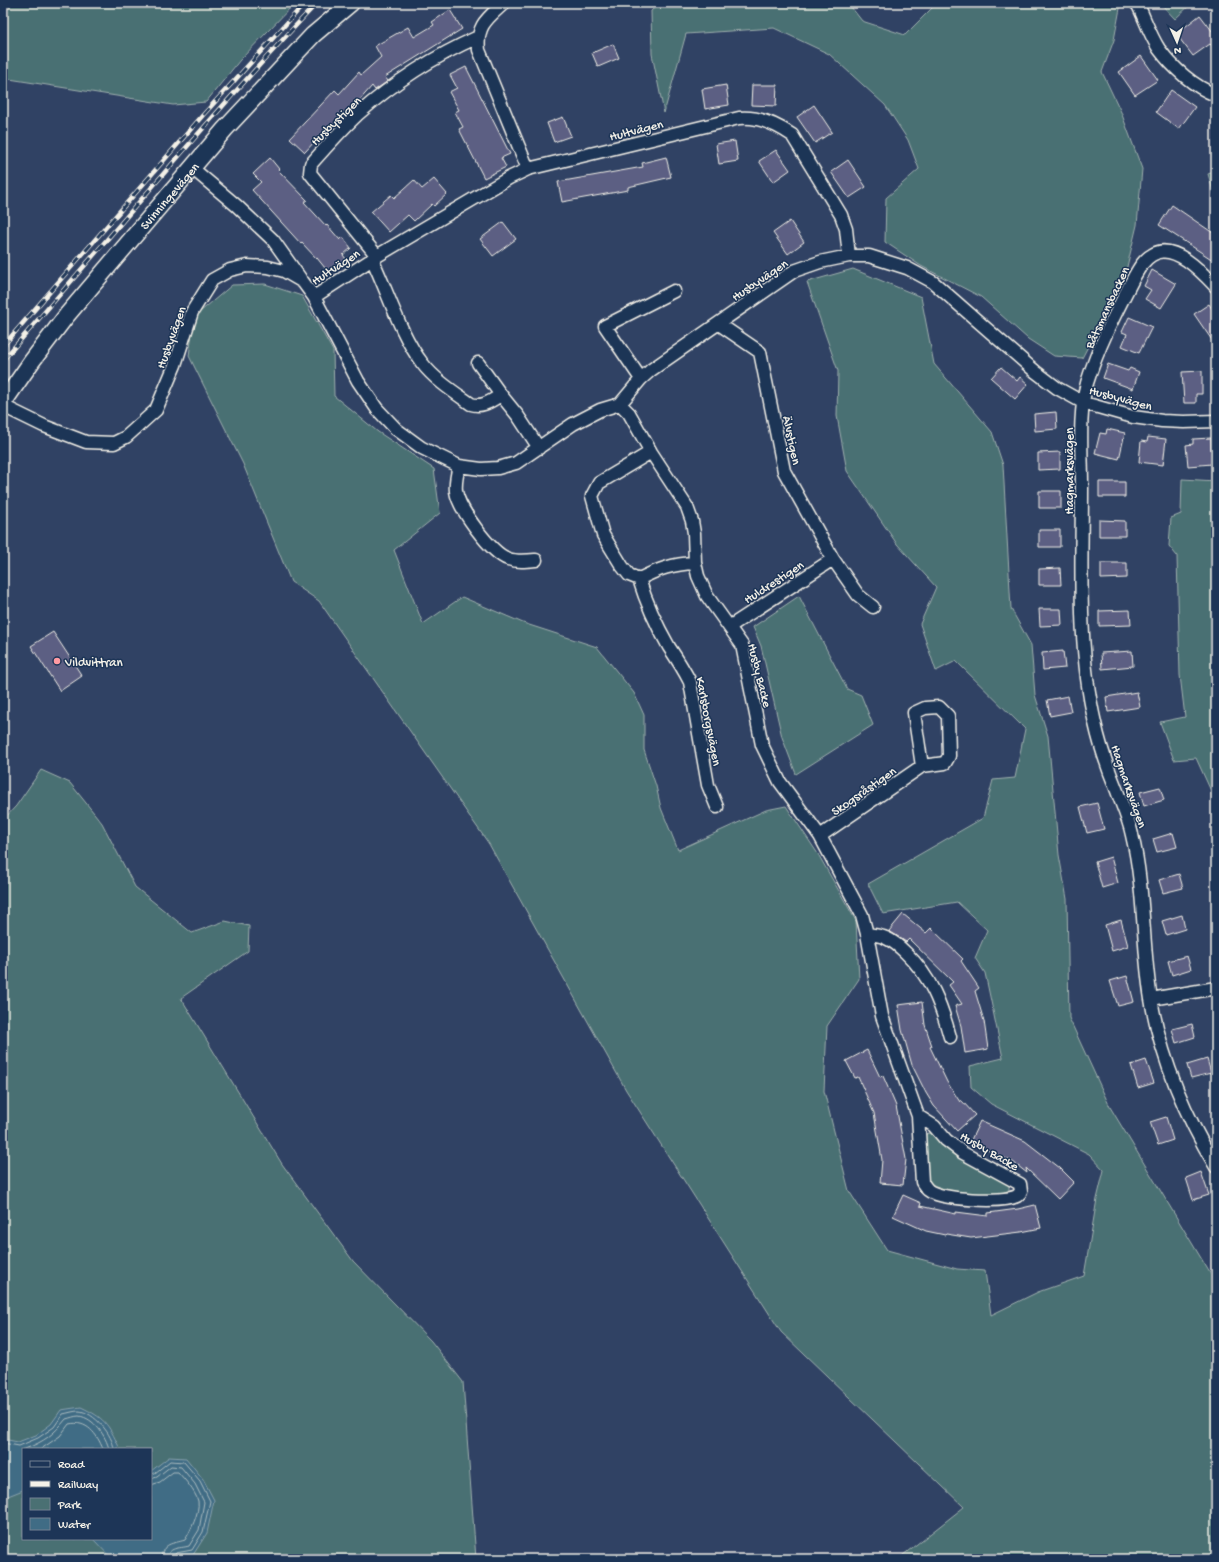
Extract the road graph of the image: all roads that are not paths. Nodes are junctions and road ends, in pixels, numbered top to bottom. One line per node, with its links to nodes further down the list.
1 (351, 3): 6 (main road, Svinningevägen)
2 (504, 3): 4 (street)
3 (1136, 3): 5 (street)
4 (478, 37): 7 (street); 9 (street, Husbystigen)
5 (1216, 96)
6 (192, 168): 10 (street); 18 (main road, Svinningevägen)
7 (528, 169): 8 (street, Hultvägen); 9 (street, Hultvägen)
8 (849, 256): 14 (street, Husbyvägen); 19 (street, Husbyvägen)
9 (374, 258): 13 (street, Hultvägen); 17 (street, Hultvägen)
10 (302, 282): 13 (street, Husbyvägen); 21 (street, Husbyvägen)
11 (1216, 287): 19 (street, Båtsmansbacken)
12 (674, 291): 16 (street)
13 (314, 296): 25 (street, Husbyvägen)
14 (719, 324): 16 (street, Husbyvägen); 26 (street, Älvstigen)
15 (478, 362): 17 (street)
16 (641, 379): 20 (street, Husbyvägen)
17 (501, 395): 23 (street)
18 (3, 402)
19 (1084, 403): 22 (street, Husbyvägen); 37 (street, Hagmarksvägen)
20 (620, 404): 23 (street, Husbyvägen); 24 (street, Husby Backe)
21 (3, 406)
22 (1216, 421)
23 (539, 448): 25 (street, Husbyvägen)
24 (651, 452): 28 (street, Husby Backe); 29 (street)
25 (459, 466): 27 (street)
26 (833, 559): 30 (street, Älvstigen); 31 (street, Huldrestigen)
27 (536, 560)
28 (695, 563): 29 (street); 31 (street, Husby Backe)
29 (639, 579): 33 (street, Karlsborgsvägen)
30 (873, 607)
31 (729, 627): 34 (street, Husby Backe)
32 (922, 766): 32 (street, Skogsråstigen); 34 (street, Skogsråstigen)
33 (717, 806)
34 (820, 836): 35 (street, Husby Backe)
35 (867, 934): 38 (street); 39 (street, Husby Backe)
36 (1216, 988): 37 (street)
37 (1151, 999): 40 (street, Hagmarksvägen)
38 (950, 1037)
39 (918, 1116): 39 (street, Husby Backe)
40 (1216, 1166)

